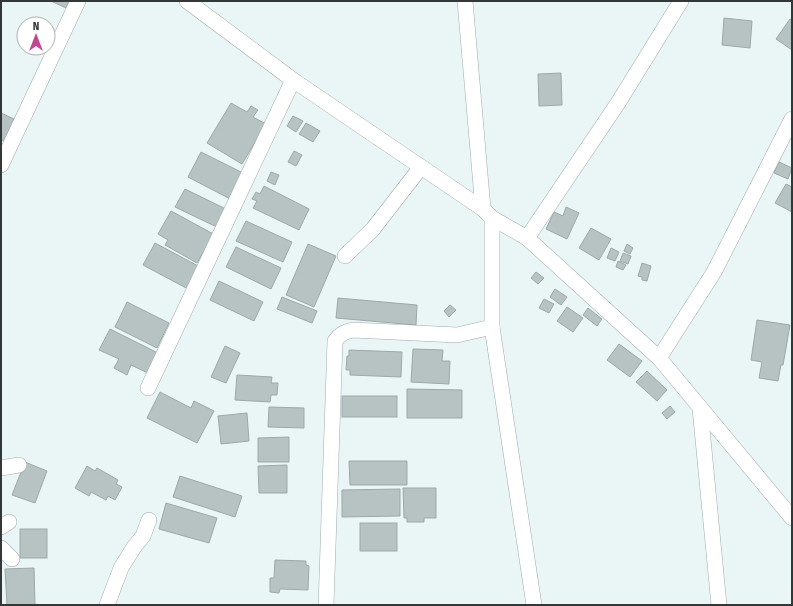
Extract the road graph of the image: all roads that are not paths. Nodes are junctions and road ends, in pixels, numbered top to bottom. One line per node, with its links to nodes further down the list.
1 (78, 1): 7 (street)
2 (187, 1): 5 (street)
3 (465, 1): 9 (street)
4 (681, 1): 10 (street)
5 (293, 80): 8 (street); 14 (street)
6 (792, 119): 13 (street)
7 (1, 165)
8 (421, 167): 9 (street); 11 (street)
9 (487, 214): 10 (street); 12 (street)
10 (527, 238): 13 (street)
11 (345, 256)
12 (492, 327): 23 (street); 24 (street)
13 (659, 358): 15 (street)
14 (148, 388)
15 (700, 408): 18 (street); 25 (street)
16 (19, 465): 17 (street)
17 (1, 468)
18 (792, 518)
19 (149, 520): 22 (street)
20 (1, 548): 21 (street)
21 (12, 559)
22 (107, 605)
23 (326, 605)
24 (534, 605)
25 (719, 605)

